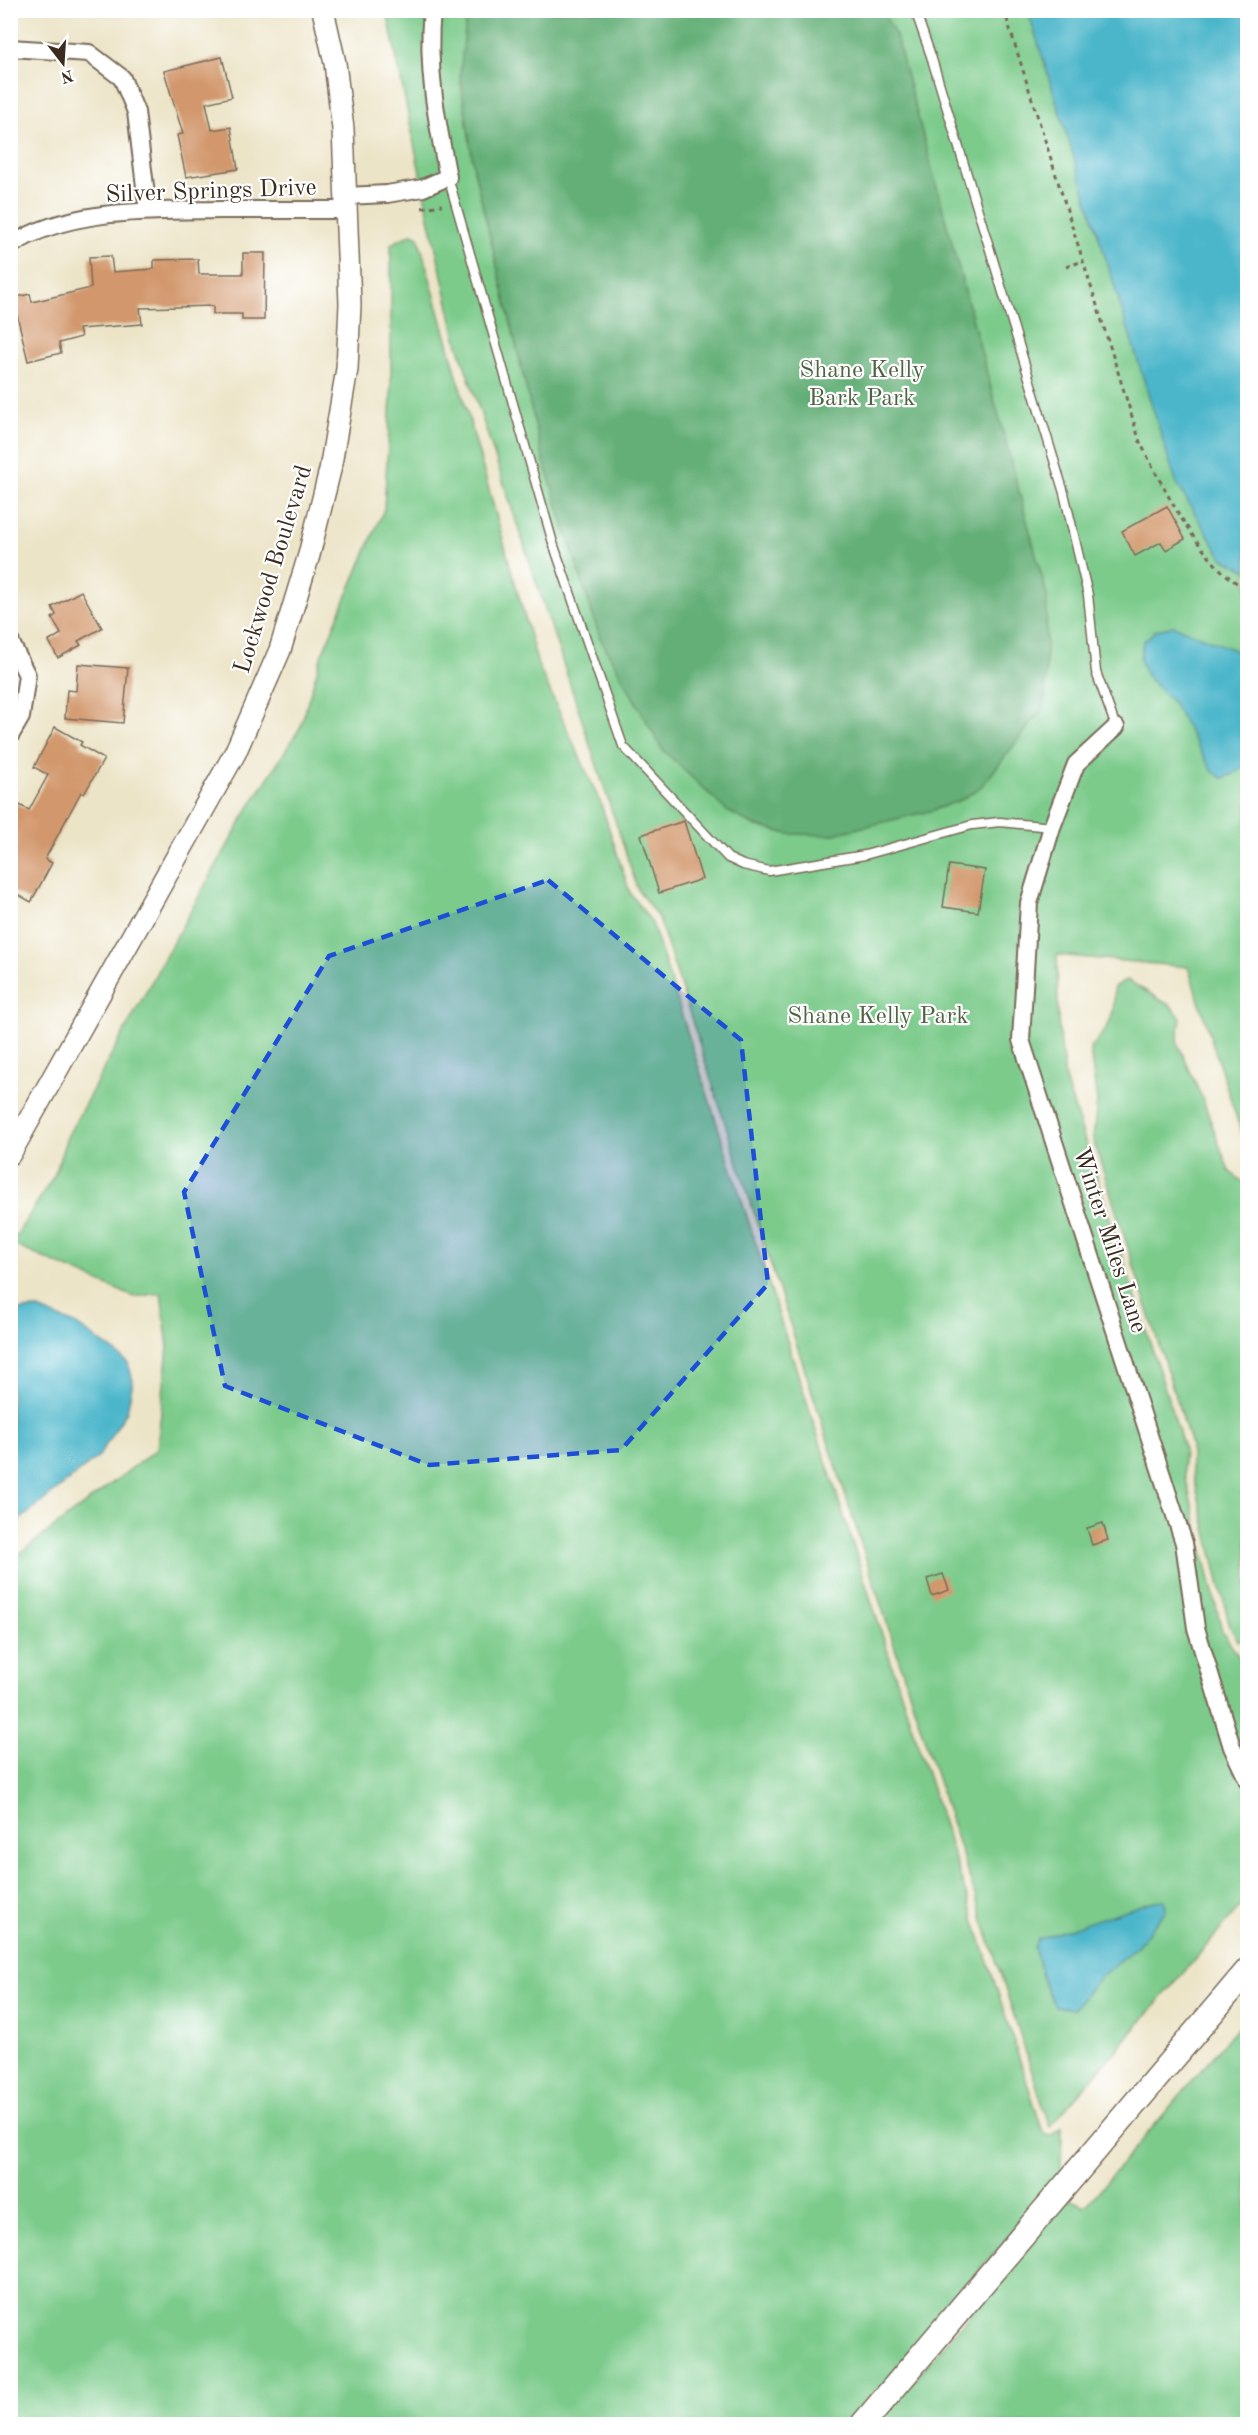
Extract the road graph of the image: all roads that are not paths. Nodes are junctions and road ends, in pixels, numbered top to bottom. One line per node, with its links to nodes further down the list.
1 (323, 10): 6 (street, Lockwood Boulevard)
2 (432, 10): 5 (street)
3 (915, 10): 10 (lane)
4 (10, 48): 7 (street)
5 (448, 177): 6 (street, Silver Springs Drive); 12 (lane)
6 (346, 203): 7 (street, Silver Springs Drive); 13 (street, Lockwood Boulevard)
7 (148, 211): 8 (street, Silver Springs Drive)
8 (10, 246)
9 (10, 641): 11 (street)
10 (1116, 727): 12 (street, Winter Miles Lane)
11 (10, 736)
12 (1052, 828): 14 (street, Winter Miles Lane)
13 (10, 1154)
14 (1248, 1781)
15 (1248, 1970): 16 (main road)
16 (863, 2424)

